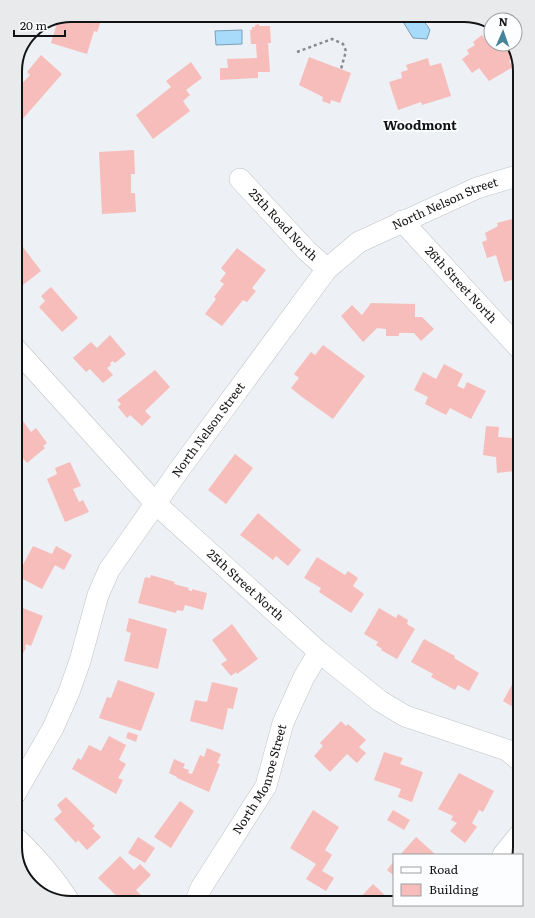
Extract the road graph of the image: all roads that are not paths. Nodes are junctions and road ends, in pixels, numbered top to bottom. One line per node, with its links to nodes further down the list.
1 (513, 177): 3 (street, North Nelson Street)
2 (240, 179): 4 (street, 25th Road North)
3 (402, 221): 4 (street, North Nelson Street); 5 (street, 26th Street North)
4 (327, 269): 7 (street, North Nelson Street)
5 (513, 341)
6 (22, 356): 7 (street, 25th Street North)
7 (156, 504): 8 (street, 25th Street North); 10 (street, North Nelson Street)
8 (319, 652): 9 (street, 25th Street North); 15 (street, North Monroe Street)
9 (513, 755)
10 (22, 782)
11 (22, 843): 14 (street)
12 (513, 843): 13 (street)
13 (505, 854)
14 (66, 896)
15 (198, 896)

